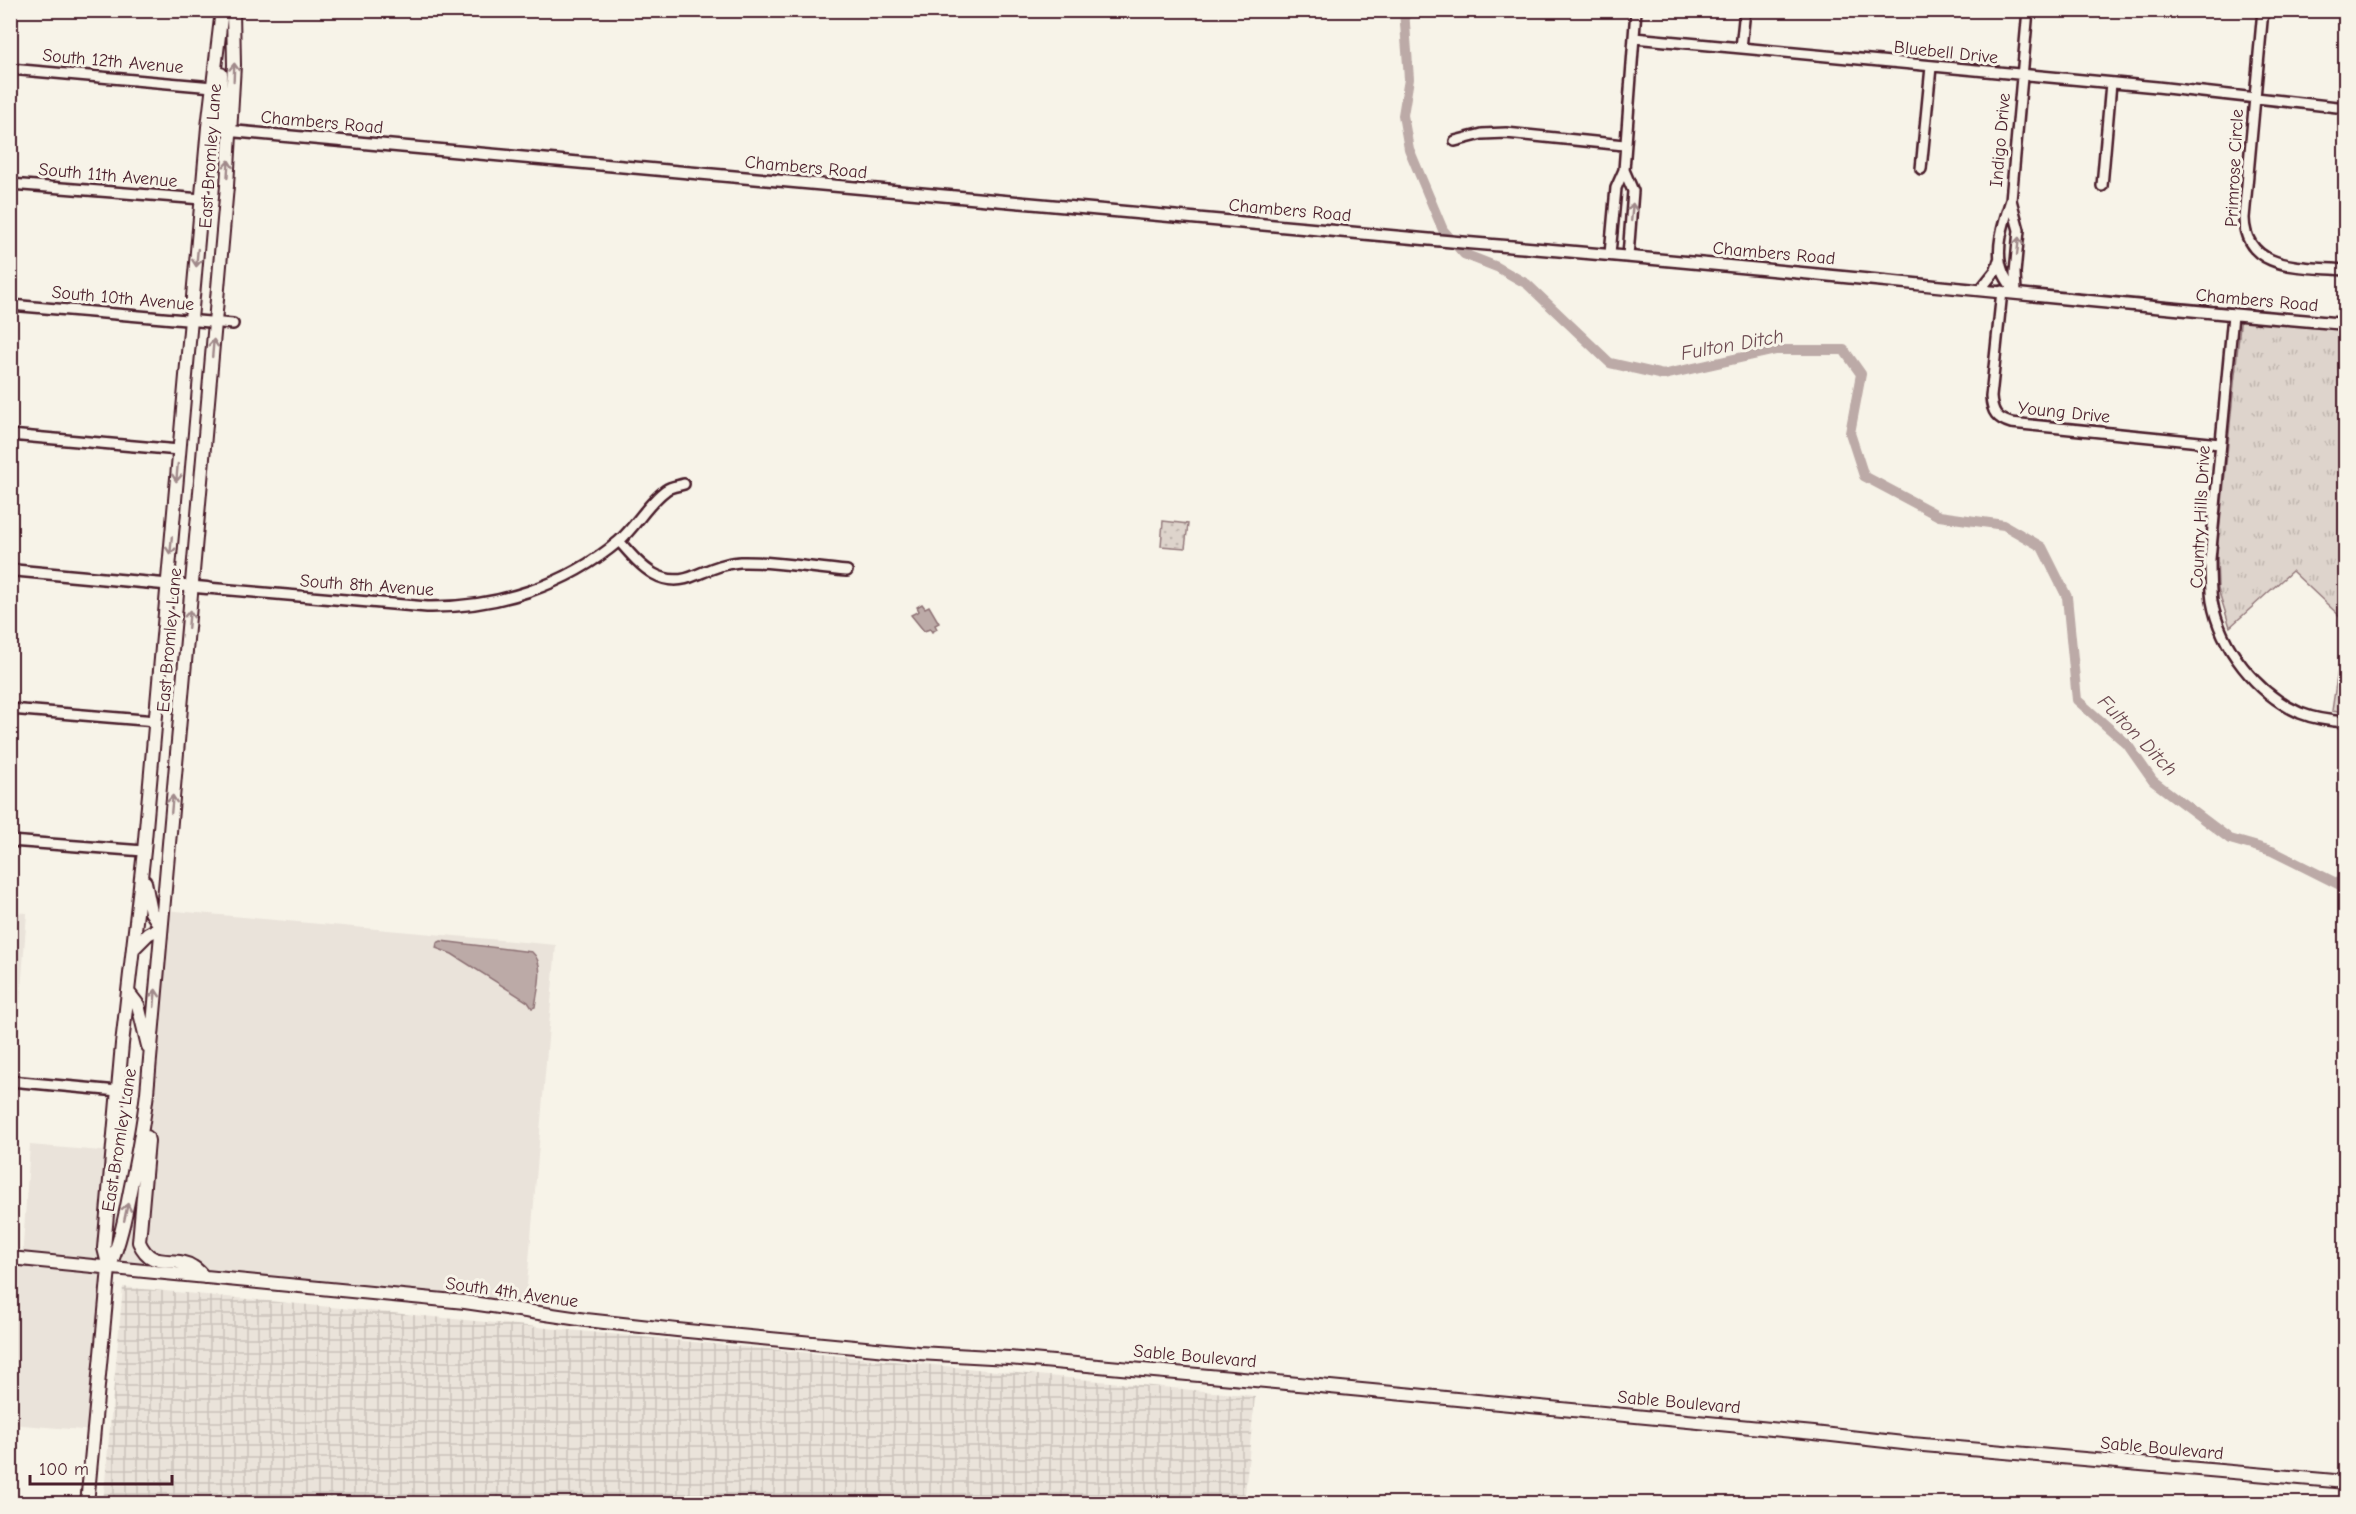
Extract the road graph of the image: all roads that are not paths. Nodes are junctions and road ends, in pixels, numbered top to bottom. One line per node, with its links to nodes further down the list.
1 (222, 10): 7 (main road, East Bromley Lane)
2 (233, 10): 17 (main road, East Bromley Lane, one-way to 2)
3 (1636, 10): 8 (street)
4 (1745, 10): 9 (street)
5 (2028, 10): 12 (street, Indigo Drive)
6 (2263, 10): 15 (street, Primrose Circle)
7 (220, 29): 14 (main road, East Bromley Lane); 17 (main road)
8 (1634, 38): 9 (street, Bluebell Drive); 19 (street)
9 (1741, 48): 10 (street, Bluebell Drive)
10 (1930, 67): 12 (street, Bluebell Drive); 21 (street)
11 (10, 69): 14 (street, South 12th Avenue)
12 (2022, 76): 13 (street, Bluebell Drive); 26 (street, Indigo Drive)
13 (2110, 82): 15 (street, Bluebell Drive); 24 (street)
14 (213, 87): 20 (main road, East Bromley Lane)
15 (2255, 98): 16 (street, Primrose Circle); 30 (street, Primrose Circle)
16 (2346, 108)
17 (231, 131): 20 (main road); 27 (street, Chambers Road); 37 (main road, East Bromley Lane, one-way to 17)
18 (1455, 141): 19 (street)
19 (1624, 145): 22 (street)
20 (206, 158): 25 (main road, East Bromley Lane)
21 (1921, 169)
22 (1624, 170): 27 (street); 28 (street, one-way to 22)
23 (10, 184): 25 (street, South 11th Avenue)
24 (2102, 186)
25 (202, 199): 36 (main road, East Bromley Lane, one-way to 36)
26 (2011, 200): 29 (street, Indigo Drive); 33 (street, Indigo Drive, one-way to 26)
27 (1610, 254): 28 (street, Chambers Road)
28 (1628, 256): 31 (street, Chambers Road)
29 (2000, 258): 31 (street); 33 (street)
30 (2346, 270)
31 (1980, 290): 32 (street, Chambers Road)
32 (2002, 291): 33 (street, Chambers Road); 41 (street, Young Drive)
33 (2016, 293): 35 (street, Chambers Road)
34 (10, 305): 36 (street, South 10th Avenue)
35 (2233, 315): 39 (street, Chambers Road); 41 (street, Country Hills Drive)
36 (191, 320): 37 (street, South 10th Avenue); 42 (main road, East Bromley Lane)
37 (215, 322): 38 (street, South 10th Avenue); 48 (main road, East Bromley Lane, one-way to 37)
38 (233, 324)
39 (2346, 324)
40 (10, 435): 42 (street)
41 (2220, 444): 52 (street, Country Hills Drive)
42 (179, 450): 47 (main road, East Bromley Lane, one-way to 47)
43 (684, 484): 44 (street, South 8th Avenue)
44 (619, 541): 46 (street); 49 (street, South 8th Avenue)
45 (10, 570): 47 (street, South 8th Avenue)
46 (847, 571)
47 (168, 584): 48 (street, South 8th Avenue); 51 (main road, East Bromley Lane)
48 (192, 586): 49 (street, South 8th Avenue); 56 (main road, East Bromley Lane, one-way to 48)
49 (207, 588)
50 (10, 709): 51 (street)
51 (156, 720): 54 (main road, East Bromley Lane)
52 (2346, 722)
53 (10, 841): 54 (street)
54 (144, 851): 55 (main road, East Bromley Lane)
55 (142, 869): 56 (main road); 57 (main road, East Bromley Lane)
56 (161, 927): 57 (main road); 59 (main road, East Bromley Lane, one-way to 56)
57 (133, 949): 58 (main road, East Bromley Lane)
58 (128, 992): 59 (main road); 61 (main road, East Bromley Lane)
59 (150, 1056): 62 (main road, East Bromley Lane)
60 (10, 1081): 61 (street)
61 (118, 1091): 64 (main road, East Bromley Lane)
62 (143, 1125): 64 (main road, East Bromley Lane, one-way to 62); 65 (main road)
63 (10, 1258): 64 (main road, South 4th Avenue)
64 (109, 1268): 65 (main road, South 4th Avenue); 68 (main road, East Bromley Lane)
65 (204, 1277): 66 (main road, South 4th Avenue)
66 (1009, 1358): 67 (main road, Sable Boulevard)
67 (2346, 1482)
68 (87, 1503)

